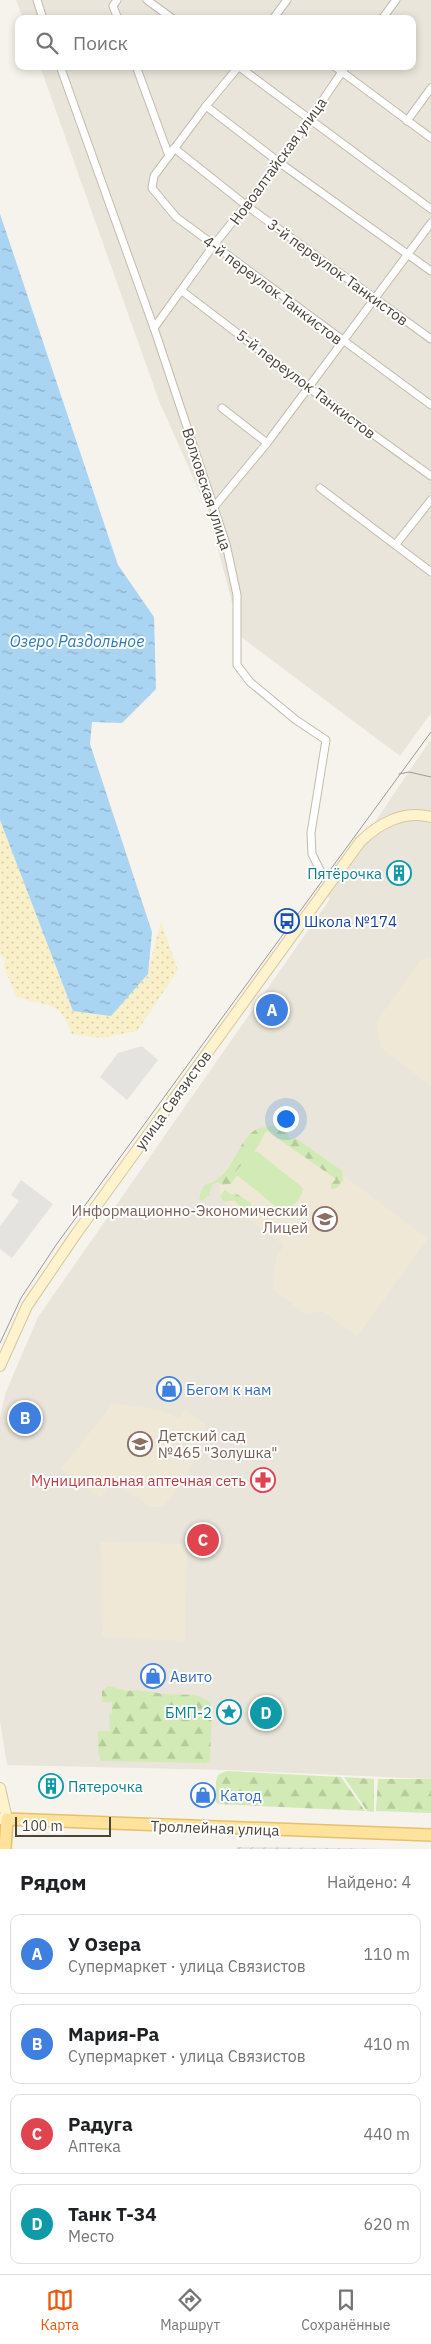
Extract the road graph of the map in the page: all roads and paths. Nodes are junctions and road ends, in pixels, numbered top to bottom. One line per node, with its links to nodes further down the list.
1 (37, 0): 7 (street)
2 (117, 0): 8 (street)
3 (147, 0): 9 (street)
4 (276, 0): 6 (street)
5 (396, 0): 11 (street)
6 (285, 3): 10 (street)
7 (42, 15)
8 (116, 15)
9 (168, 15)
10 (276, 15)
11 (385, 15)
12 (61, 70): 34 (street, Волховская улица)
13 (137, 70): 24 (street)
14 (235, 70): 19 (street, 4-й переулок Танкистов)
15 (243, 70): 20 (street)
16 (343, 70): 20 (street, Новоалтайская улица)
17 (345, 70): 21 (street)
18 (431, 88): 21 (street)
19 (206, 106): 23 (street, 4-й переулок Танкистов); 25 (street)
20 (310, 119): 25 (street, Новоалтайская улица); 27 (street)
21 (407, 120): 22 (street)
22 (431, 138)
23 (174, 148): 24 (street, 4-й переулок Танкистов); 26 (street, 3-й переулок Танкистов)
24 (169, 156): 29 (street, 4-й переулок Танкистов)
25 (280, 162): 26 (street, Новоалтайская улица); 30 (street)
26 (247, 206): 29 (street, Новоалтайская улица); 33 (street, 3-й переулок Танкистов)
27 (431, 209)
28 (431, 223): 30 (street)
29 (213, 246): 32 (street, Новоалтайская улица); 36 (street, 4-й переулок Танкистов)
30 (408, 254): 31 (street); 33 (street)
31 (431, 271)
32 (182, 291): 34 (street, Новоалтайская улица); 37 (street, 5-й переулок Танкистов)
33 (375, 298): 35 (street, 3-й переулок Танкистов); 36 (street)
34 (154, 328): 44 (street, Волховская улица)
35 (431, 340)
36 (343, 342): 37 (street); 38 (street, 4-й переулок Танкистов)
37 (309, 388): 40 (street); 41 (street, 5-й переулок Танкистов)
38 (431, 405)
39 (222, 408): 40 (street)
40 (268, 443): 44 (street)
41 (431, 476)
42 (320, 488): 45 (street)
43 (431, 500): 45 (street)
44 (214, 507): 48 (street, Волховская улица)
45 (396, 544): 46 (street)
46 (431, 572)
47 (431, 817): 48 (main road, улица Связистов)
48 (332, 882): 49 (main road, улица Связистов)
49 (0, 1366)
50 (0, 1788): 51 (main road)
51 (3, 1819): 52 (main road, Троллейная улица); 53 (main road)
52 (431, 1835)
53 (5, 1849)

